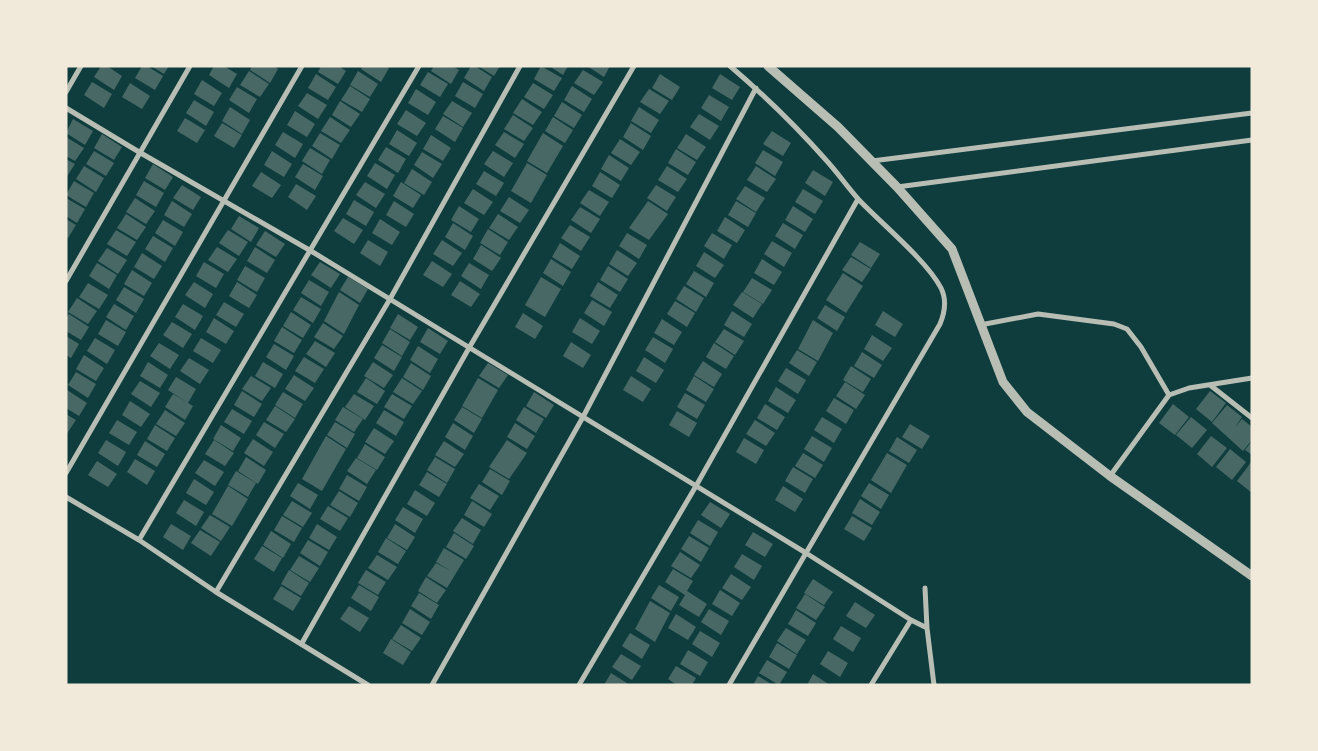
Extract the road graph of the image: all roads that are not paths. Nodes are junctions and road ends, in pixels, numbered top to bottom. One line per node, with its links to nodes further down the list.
1 (81, 66): 10 (street)
2 (190, 66): 14 (street)
3 (302, 66): 18 (street)
4 (419, 66): 19 (street)
5 (520, 66): 21 (street)
6 (634, 66): 23 (street)
7 (730, 66): 9 (street)
8 (768, 66): 15 (street)
9 (756, 88): 17 (street); 27 (street)
10 (66, 92)
11 (66, 108): 14 (street)
12 (1252, 112): 15 (street)
13 (1252, 140): 16 (street)
14 (139, 152): 18 (street); 20 (street)
15 (871, 161): 16 (street)
16 (897, 187): 22 (street)
17 (858, 198): 31 (street); 34 (street)
18 (225, 201): 19 (street); 29 (street)
19 (311, 251): 21 (street); 33 (street)
20 (66, 281)
21 (390, 299): 23 (street); 37 (street)
22 (980, 325): 26 (street); 30 (street)
23 (469, 348): 27 (street); 40 (street)
24 (1252, 378): 25 (street)
25 (1210, 385): 26 (street); 28 (street)
26 (1169, 395): 30 (street)
27 (583, 417): 31 (street); 42 (street)
28 (1252, 418)
29 (66, 474)
30 (1110, 476): 35 (street)
31 (696, 486): 34 (street); 43 (street)
32 (66, 497): 33 (street)
33 (139, 540): 37 (street)
34 (806, 553): 38 (street); 44 (street)
35 (1252, 576)
36 (925, 588): 39 (street)
37 (216, 592): 40 (street)
38 (911, 620): 39 (street); 45 (street)
39 (927, 628): 46 (street)
40 (302, 643): 41 (street)
41 (368, 685)
42 (432, 685)
43 (579, 685)
44 (729, 685)
45 (871, 685)
46 (934, 685)

